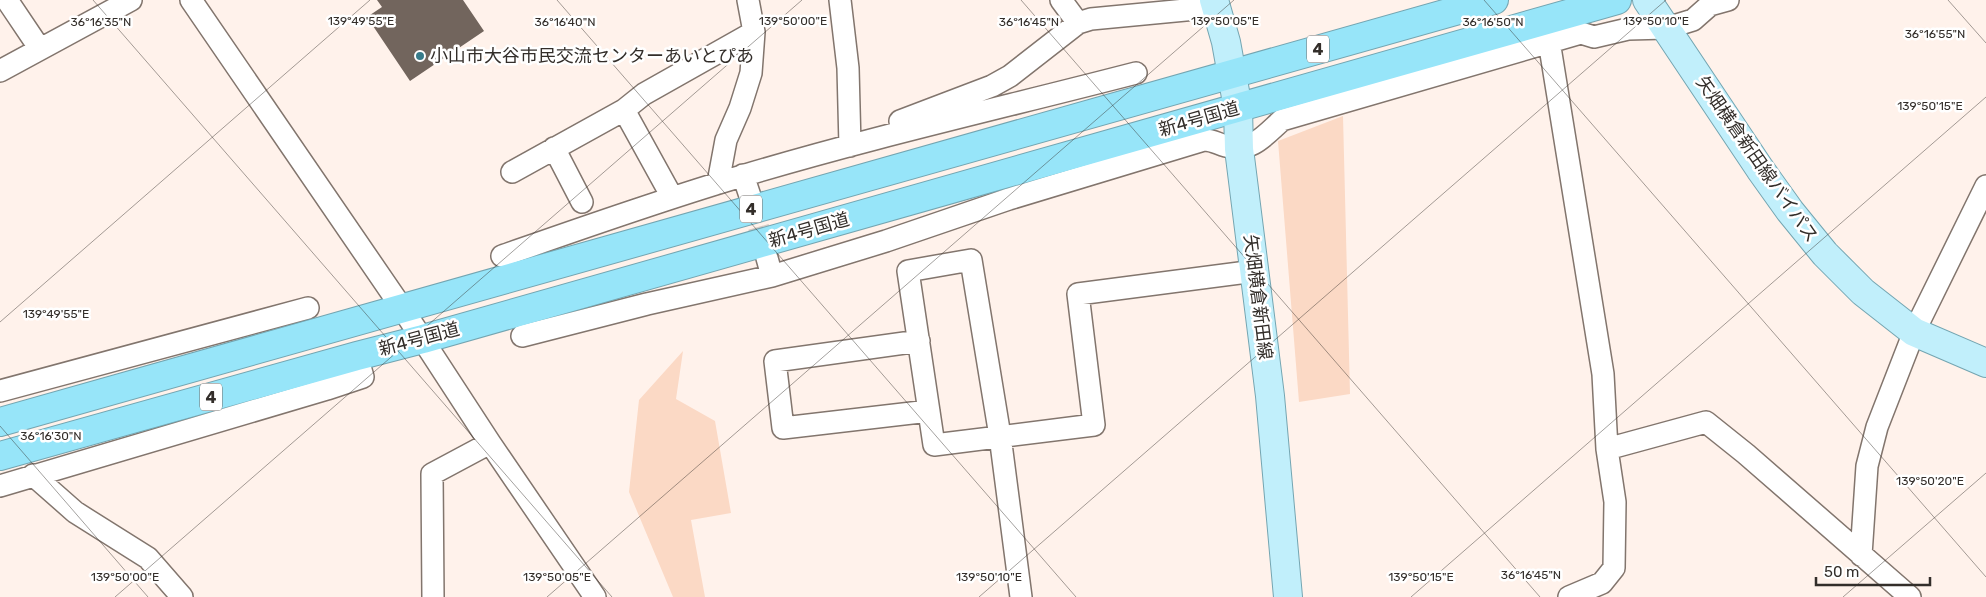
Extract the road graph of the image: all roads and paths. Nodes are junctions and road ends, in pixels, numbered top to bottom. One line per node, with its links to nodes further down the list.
1 (7, 0): 16 (street)
2 (191, 0): 36 (street)
3 (748, 0): 14 (street)
4 (840, 0): 23 (street)
5 (1061, 0): 12 (street)
6 (1494, 0): 19 (highway, 新4号国道 / 4)
7 (1618, 0): 20 (highway, 新4号国道 / 4)
8 (1648, 0): 13 (main road, 矢畑横倉新田線バイパス)
9 (1728, 0): 13 (street)
10 (120, 2): 16 (street)
11 (1215, 4): 12 (street); 19 (main road, 矢畑横倉新田線)
12 (1078, 23): 22 (street)
13 (1667, 28): 15 (street); 37 (main road, 矢畑横倉新田線バイパス)
14 (754, 32): 21 (street); 28 (street)
15 (1549, 41): 25 (street); 48 (street)
16 (40, 49): 17 (street)
17 (1, 69)
18 (1136, 73): 22 (street)
19 (1232, 73): 20 (main road, 矢畑横倉新田線); 36 (highway, 新4号国道 / 4)
20 (1238, 108): 25 (main road, 矢畑横倉新田線); 39 (highway, 新4号国道 / 4)
21 (624, 110): 24 (street); 31 (street)
22 (878, 139): 23 (street)
23 (850, 146): 27 (street)
24 (554, 148): 26 (street); 32 (street)
25 (1239, 148): 34 (main road, 矢畑横倉新田線); 38 (street)
26 (512, 172)
27 (744, 175): 28 (street); 30 (street)
28 (718, 183): 31 (street)
29 (1986, 186): 37 (street)
30 (750, 196)
31 (672, 197): 33 (street)
32 (582, 202)
33 (502, 256)
34 (1255, 271): 46 (street); 57 (main road, 矢畑横倉新田線)
35 (308, 308): 43 (street)
36 (402, 308): 39 (street); 45 (highway, 新4号国道 / 4)
37 (1914, 332): 42 (main road, 矢畑横倉新田線バイパス); 52 (street)
38 (522, 336)
39 (423, 339): 41 (highway, 新4号国道 / 4); 47 (street)
40 (919, 341): 44 (street); 44 (street); 46 (street)
41 (357, 356): 49 (highway, 新4号国道 / 4); 50 (street)
42 (1986, 363)
43 (0, 391)
44 (929, 411): 46 (street)
45 (0, 422)
46 (1000, 436): 56 (street)
47 (490, 443): 54 (street); 55 (street)
48 (1607, 449): 52 (street); 58 (street)
49 (0, 456)
50 (33, 475): 51 (street); 53 (street)
51 (0, 486)
52 (1861, 555): 59 (street)
53 (182, 597)
54 (433, 597)
55 (595, 597)
56 (1021, 597)
57 (1288, 597)
58 (1569, 597)
59 (1910, 597)

